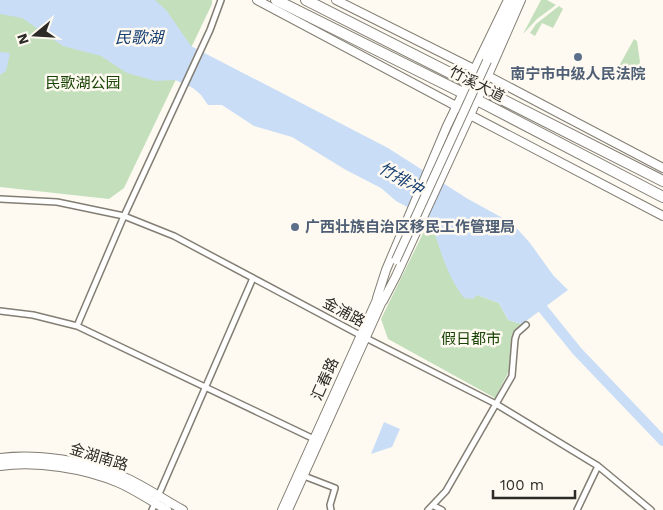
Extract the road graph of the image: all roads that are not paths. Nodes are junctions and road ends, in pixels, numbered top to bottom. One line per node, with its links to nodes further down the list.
1 (221, 0): 21 (street)
2 (257, 0): 15 (main road)
3 (276, 0): 13 (highway, 竹溪大道)
4 (306, 0): 11 (highway, 竹溪大道)
5 (336, 0): 9 (main road)
6 (508, 0): 9 (main road)
7 (515, 0): 24 (main road, 汇春路, bridge)
8 (521, 0): 10 (main road)
9 (474, 70): 10 (main road); 11 (main road)
10 (488, 76): 12 (main road); 17 (main road)
11 (467, 83): 12 (highway, 竹溪大道); 13 (main road)
12 (482, 90): 14 (main road); 18 (highway, 竹溪大道)
13 (463, 94): 14 (highway, 竹溪大道); 15 (main road)
14 (477, 100): 16 (main road); 19 (highway, 竹溪大道)
15 (456, 106): 16 (main road); 24 (main road)
16 (470, 115): 22 (main road); 24 (main road)
17 (663, 168)
18 (663, 181)
19 (663, 197)
20 (0, 199): 21 (street, 金浦路)
21 (124, 216): 23 (street, 金浦路); 26 (street)
22 (663, 216)
23 (253, 278): 28 (street, 金浦路); 29 (street)
24 (380, 299): 28 (main road, 汇春路)
25 (0, 311): 26 (street)
26 (77, 326): 29 (street)
27 (526, 326): 30 (street)
28 (362, 336): 30 (street, 金浦路); 31 (main road, 汇春路); 35 (main road, 汇春路)
29 (205, 387): 31 (street); 36 (street)
30 (496, 404): 34 (street, 金浦路); 37 (street)
31 (314, 439): 40 (main road, 汇春路)
32 (0, 458): 36 (main road, 金湖南路)
33 (0, 466): 36 (main road, 金湖南路)
34 (598, 466): 45 (street); 46 (street, 金浦路)
35 (304, 476): 41 (main road, 汇春路); 42 (street)
36 (155, 503): 38 (main road, 金湖南路); 39 (main road, 金湖南路)
37 (434, 506): 43 (street); 44 (street)
38 (167, 510)
39 (183, 510)
40 (282, 510)
41 (288, 510)
42 (331, 510)
43 (428, 510)
44 (442, 510)
45 (577, 510)
46 (651, 510)

